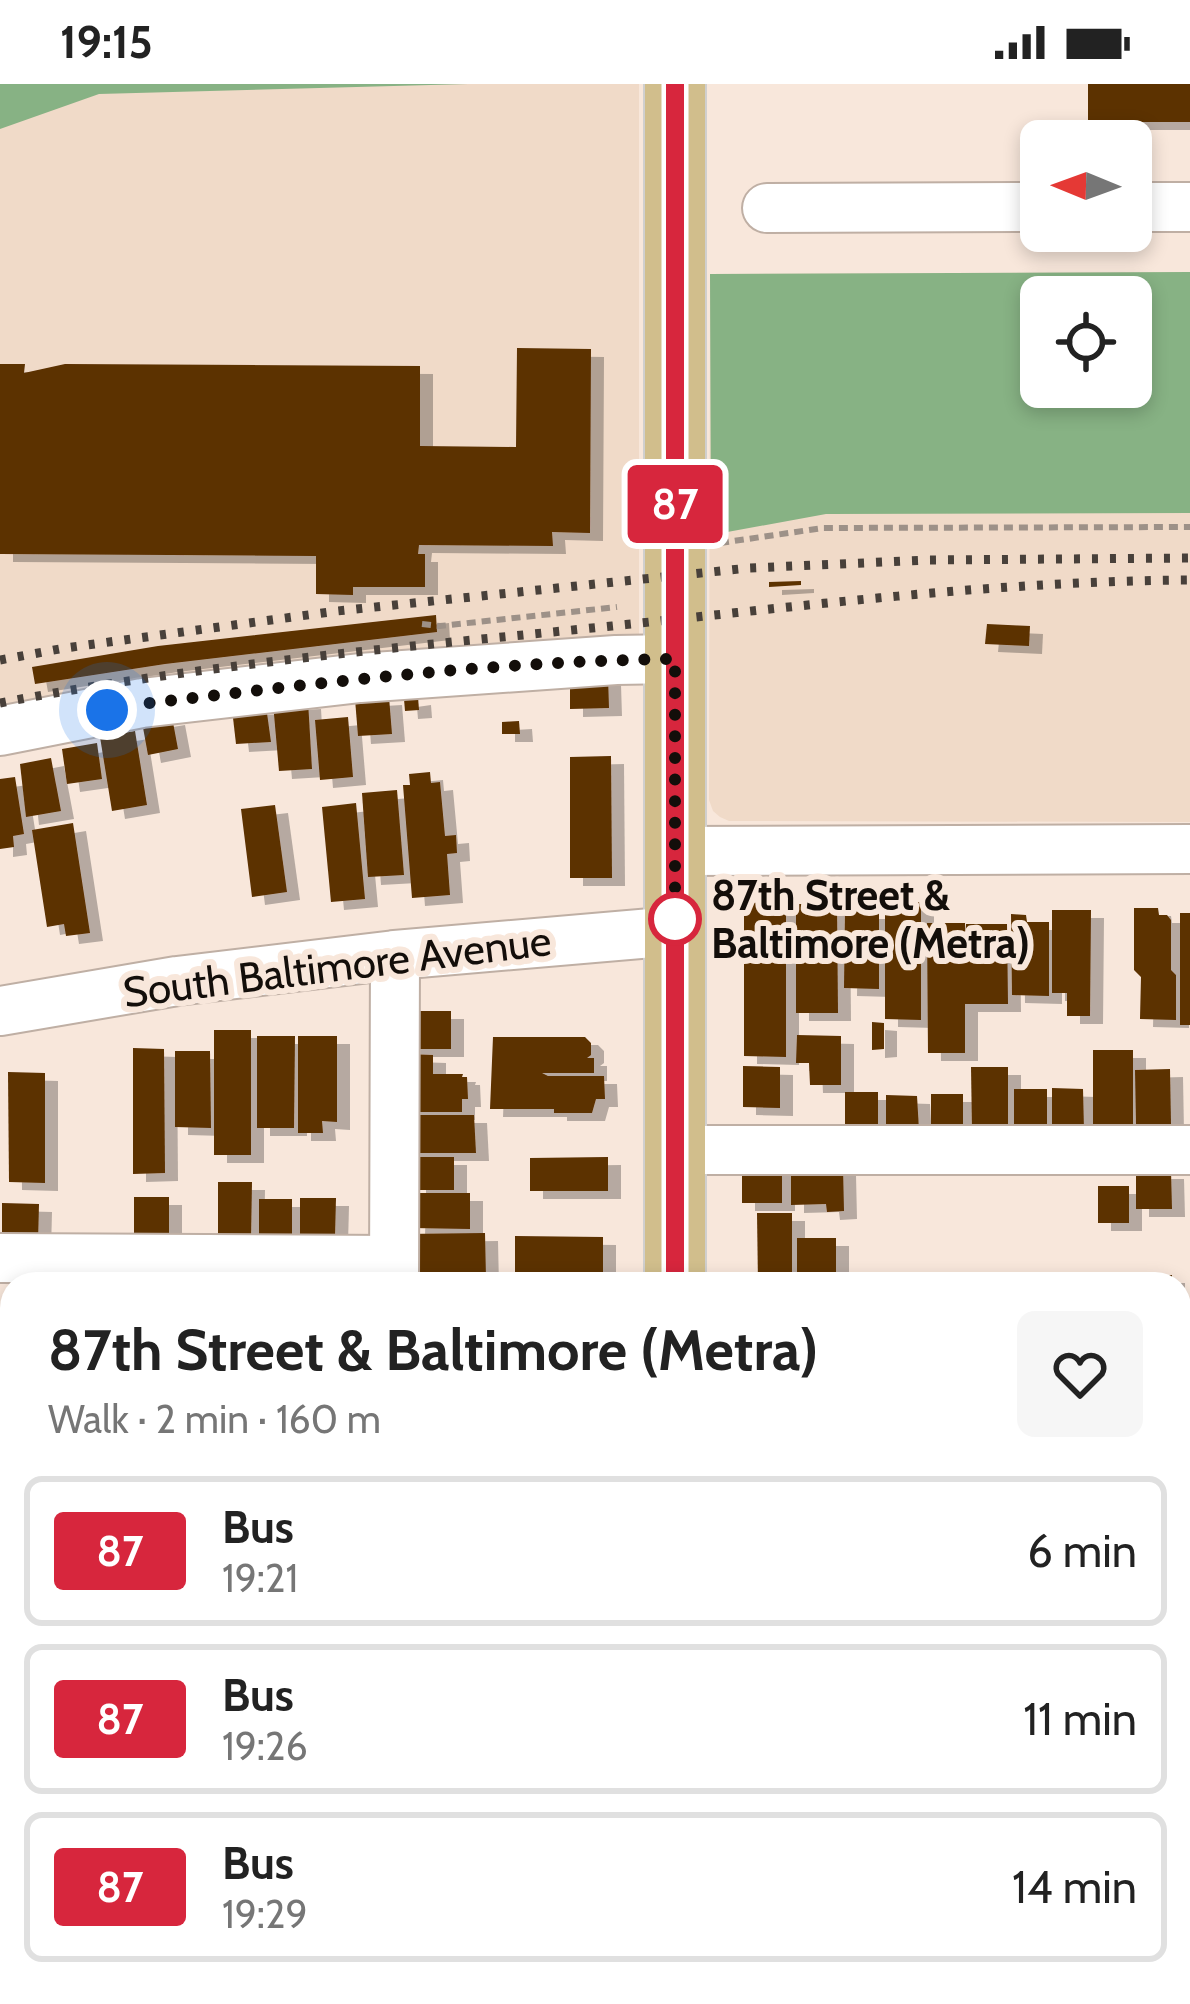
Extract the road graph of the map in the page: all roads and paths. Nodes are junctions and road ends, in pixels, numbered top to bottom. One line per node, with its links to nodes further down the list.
1 (675, 84): 7 (main road)
2 (1020, 207): 5 (street)
3 (1152, 207): 4 (street)
4 (1190, 207)
5 (767, 208)
6 (1190, 527): 7 (path)
7 (675, 544): 10 (main road)
8 (617, 607): 9 (path)
9 (422, 624)
10 (675, 659): 11 (street); 13 (main road)
11 (0, 731)
12 (1190, 849): 13 (street)
13 (675, 851): 14 (main road)
14 (675, 931): 15 (street, South Baltimore Avenue); 17 (main road)
15 (394, 955): 16 (street, South Baltimore Avenue); 20 (street)
16 (0, 1011)
17 (675, 1150): 18 (street); 21 (main road)
18 (1190, 1150)
19 (0, 1258): 20 (street)
20 (394, 1272)
21 (675, 1272)

